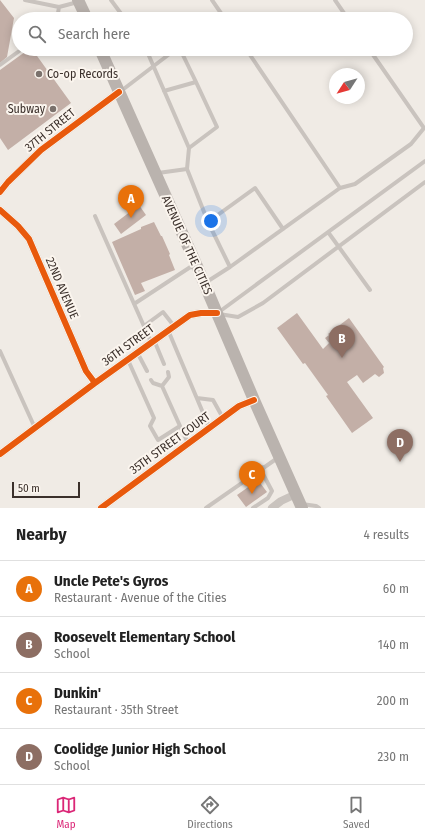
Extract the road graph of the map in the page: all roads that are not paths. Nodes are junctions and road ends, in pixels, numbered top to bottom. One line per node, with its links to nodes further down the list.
1 (25, 0): 7 (lane)
2 (45, 0): 7 (lane)
3 (111, 0): 11 (lane)
4 (212, 0): 12 (lane)
5 (335, 0): 13 (lane)
6 (79, 1): 8 (lane); 10 (main road)
7 (48, 5): 8 (lane)
8 (59, 7): 9 (lane)
9 (58, 12)
10 (84, 12)
11 (120, 12)
12 (220, 12)
13 (343, 12)
14 (12, 56): 21 (lane)
15 (103, 56): 25 (main road, AVENUE OF THE CITIES)
16 (149, 56): 22 (lane)
17 (167, 56): 22 (lane)
18 (183, 56): 23 (lane)
19 (251, 56): 31 (lane)
20 (374, 56): 31 (lane)
21 (0, 65)
22 (153, 66): 24 (lane); 25 (lane)
23 (196, 82): 24 (lane); 26 (lane)
24 (164, 91): 26 (lane)
25 (119, 92): 29 (main road, AVENUE OF THE CITIES); 32 (street, 37TH STREET)
26 (189, 148): 28 (lane)
27 (425, 161): 37 (lane)
28 (187, 169): 29 (lane); 35 (lane)
29 (155, 174): 39 (main road, AVENUE OF THE CITIES)
30 (425, 182): 38 (lane)
31 (340, 188): 36 (lane)
32 (0, 192)
33 (0, 210): 55 (street, 22ND AVENUE)
34 (95, 216): 43 (lane)
35 (208, 222): 36 (lane); 40 (lane)
36 (283, 229): 40 (lane)
37 (328, 232): 38 (lane); 44 (lane)
38 (338, 246): 42 (lane); 44 (lane)
39 (196, 264): 41 (main road, AVENUE OF THE CITIES); 43 (lane)
40 (230, 267): 41 (lane)
41 (204, 283): 44 (main road, AVENUE OF THE CITIES)
42 (370, 290)
43 (134, 304): 45 (lane)
44 (217, 313): 46 (street, 36TH STREET); 58 (main road, AVENUE OF THE CITIES)
45 (144, 326): 46 (lane); 47 (lane)
46 (171, 328): 47 (street, 36TH STREET); 57 (lane)
47 (153, 341): 49 (street, 36TH STREET); 51 (lane)
48 (0, 351): 62 (lane)
49 (137, 352): 50 (street, 36TH STREET); 52 (lane)
50 (128, 359): 55 (street, 36TH STREET); 60 (lane)
51 (164, 364)
52 (147, 371)
53 (168, 372): 56 (lane)
54 (151, 380): 56 (lane)
55 (95, 383): 62 (street, 36TH STREET)
56 (162, 386): 60 (lane)
57 (197, 398): 59 (lane); 61 (lane)
58 (254, 400): 59 (street, 35TH STREET COURT); 65 (main road, AVENUE OF THE CITIES)
59 (223, 418): 61 (street, 35TH STREET COURT)
60 (180, 426): 63 (lane)
61 (209, 427): 63 (street, 35TH STREET COURT)
62 (34, 428): 64 (street, 36TH STREET)
63 (188, 443): 68 (street, 35TH STREET COURT)
64 (0, 454)
65 (279, 456): 66 (lane); 67 (main road, AVENUE OF THE CITIES)
66 (263, 468): 69 (lane); 70 (lane)
67 (300, 502): 71 (street); 72 (lane)
68 (101, 508)
69 (206, 508)
70 (254, 508)
71 (272, 508)
72 (319, 508)

